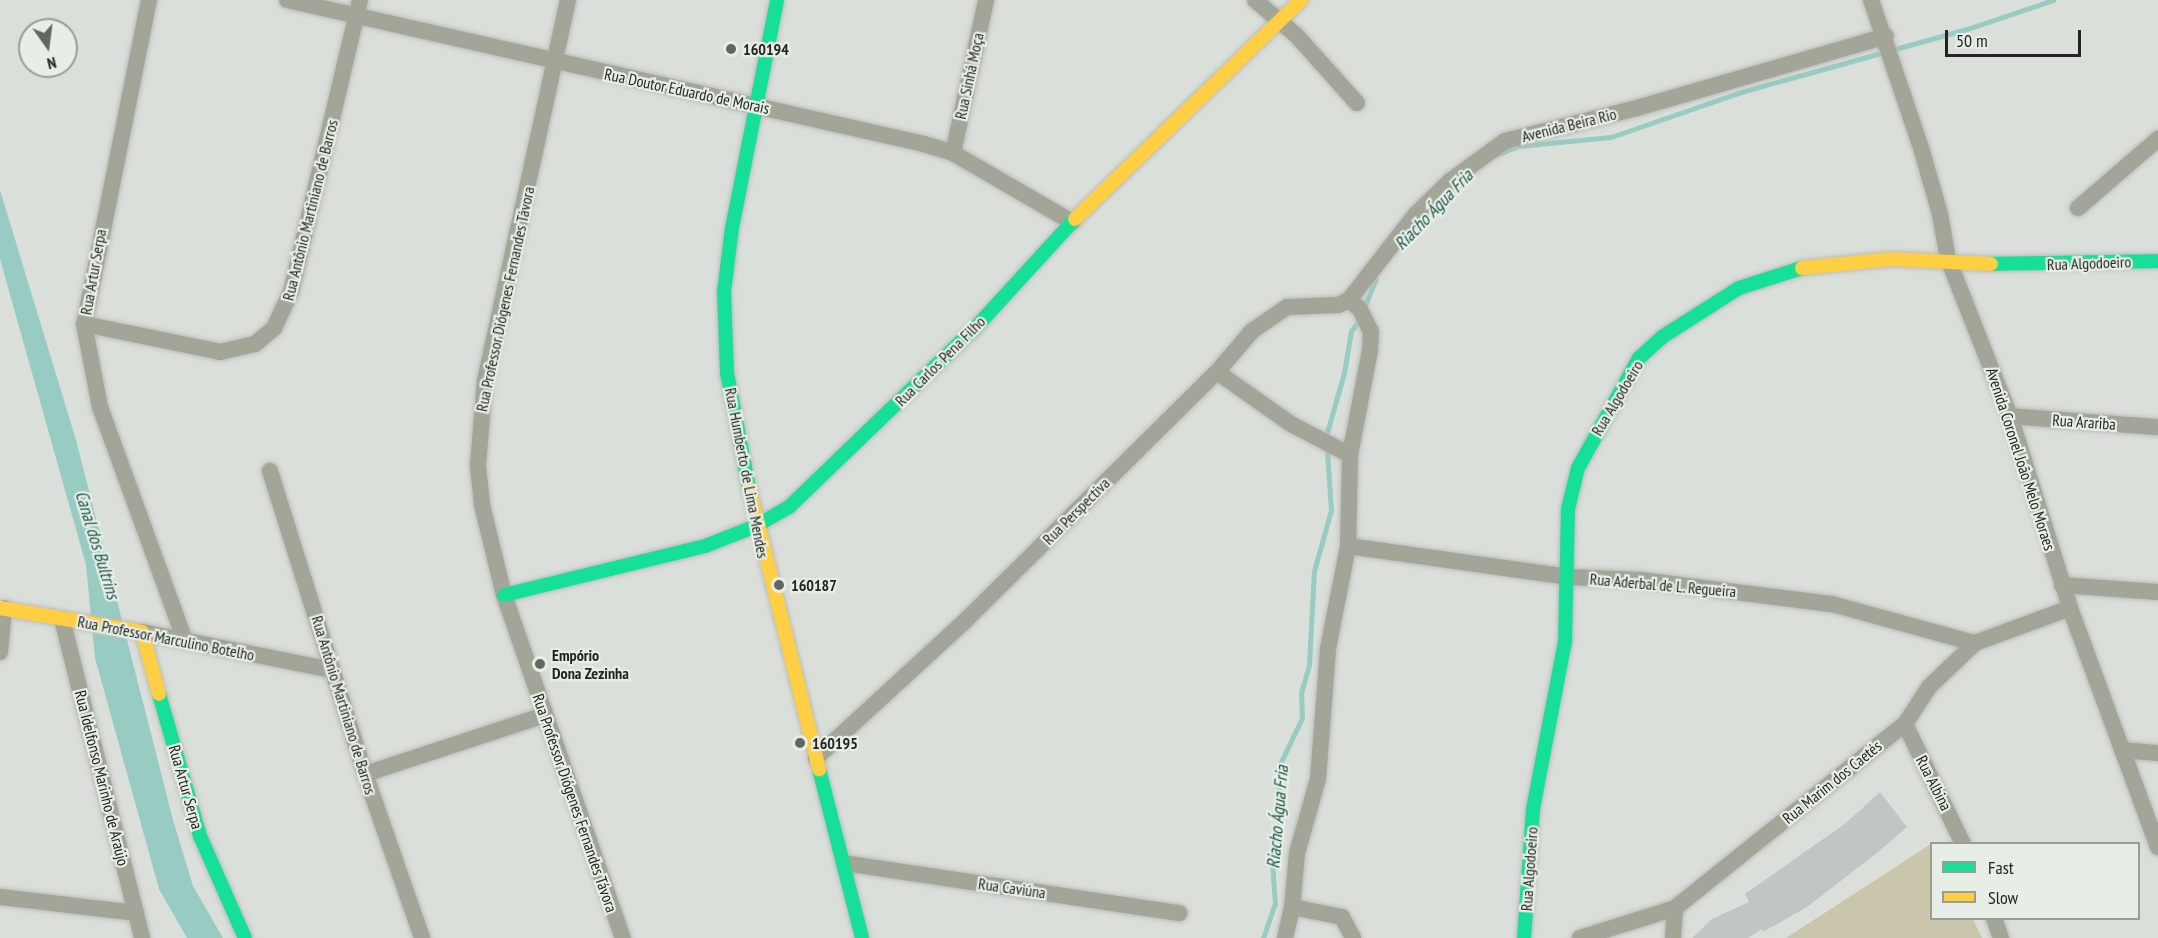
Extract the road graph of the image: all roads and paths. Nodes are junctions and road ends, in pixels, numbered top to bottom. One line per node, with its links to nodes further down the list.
1 (149, 0): 22 (street, Rua Artur Serpa)
2 (287, 0): 9 (street, Rua Doutor Eduardo de Morais)
3 (568, 0): 12 (street, Rua Professor Diógenes Fernandes Távora)
4 (777, 0): 14 (street, Rua Humberto de Lima Mendes)
5 (986, 0): 16 (street, Rua Sinhá Moça)
6 (1255, 0): 10 (street)
7 (1301, 0): 10 (street, Rua Carlos Pena Filho)
8 (1871, 0): 11 (street, Avenida Coronel João Melo Moraes)
9 (358, 8): 12 (street, Rua Doutor Eduardo de Morais); 22 (street, Rua Antônio Martiniano de Barros)
10 (1277, 20): 13 (street); 18 (street, Rua Carlos Pena Filho)
11 (1886, 37): 19 (street, Avenida Coronel João Melo Moraes); 21 (street, Avenida Beira Rio)
12 (554, 62): 14 (street, Rua Doutor Eduardo de Morais); 33 (street, Rua Professor Diógenes Fernandes Távora)
13 (1357, 103)
14 (755, 105): 16 (street, Rua Doutor Eduardo de Morais); 28 (street, Rua Humberto de Lima Mendes)
15 (2158, 140): 17 (street)
16 (952, 153): 18 (street, Rua Doutor Eduardo de Morais)
17 (2078, 208)
18 (1072, 222): 28 (street, Rua Carlos Pena Filho)
19 (1948, 259): 20 (street, Rua Algodoeiro); 24 (street, Avenida Coronel João Melo Moraes); 30 (street, Rua Algodoeiro)
20 (2158, 261)
21 (1355, 305): 23 (street, Rua Perspectiva); 26 (street)
22 (84, 324): 38 (street, Rua Artur Serpa)
23 (1217, 372): 26 (street); 46 (street, Rua Perspectiva)
24 (2010, 416): 25 (street, Rua Arariba); 31 (street, Avenida Coronel João Melo Moraes)
25 (2158, 427)
26 (1346, 453): 29 (street)
27 (270, 471): 41 (street, Rua Antônio Martiniano de Barros)
28 (756, 526): 33 (street, Rua Carlos Pena Filho); 46 (street, Rua Humberto de Lima Mendes)
29 (1348, 546): 30 (street, Rua Aderbal de L. Regueira); 52 (street)
30 (1569, 577): 39 (street, Rua Aderbal de L. Regueira); 64 (street, Rua Algodoeiro)
31 (2062, 585): 32 (street); 35 (street, Avenida Coronel João Melo Moraes)
32 (2158, 592)
33 (504, 595): 42 (street, Rua Professor Diógenes Fernandes Távora)
34 (2, 608): 36 (street, Rua Professor Marculino Botelho); 40 (street)
35 (2070, 608): 39 (street, Rua Marim dos Caetés); 44 (street, Avenida Coronel João Melo Moraes)
36 (62, 618): 37 (street, Rua Professor Marculino Botelho); 54 (street, Rua Idelfonso Marinho de Araújo)
37 (137, 631): 38 (street, Rua Professor Marculino Botelho); 58 (street, Rua Artur Serpa)
38 (185, 641): 41 (street, Rua Professor Marculino Botelho)
39 (1975, 643): 43 (street, Rua Marim dos Caetés)
40 (0, 652)
41 (332, 670): 47 (street, Rua Antônio Martiniano de Barros)
42 (544, 715): 47 (street); 60 (street, Rua Professor Diógenes Fernandes Távora)
43 (1905, 724): 48 (street, Rua Albina); 53 (street, Rua Marim dos Caetés)
44 (2122, 750): 45 (street); 49 (street, Avenida Coronel João Melo Moraes)
45 (2158, 753)
46 (816, 758): 50 (street, Rua Humberto de Lima Mendes)
47 (365, 774): 59 (street, Rua Antônio Martiniano de Barros)
48 (1963, 842)
49 (2158, 847)
50 (844, 863): 55 (street, Rua Caviúna); 61 (street, Rua Humberto de Lima Mendes)
51 (0, 897): 54 (street)
52 (1292, 907): 62 (street); 63 (street)
53 (1675, 908): 65 (street, Rua Marim dos Caetés); 66 (street)
54 (136, 913): 57 (street, Rua Idelfonso Marinho de Araújo)
55 (1179, 913)
56 (1995, 920): 67 (street)
57 (142, 938)
58 (245, 938)
59 (422, 938)
60 (623, 938)
61 (862, 938)
62 (1285, 938)
63 (1353, 938)
64 (1524, 938)
65 (1580, 938)
66 (1673, 938)
67 (2001, 938)

